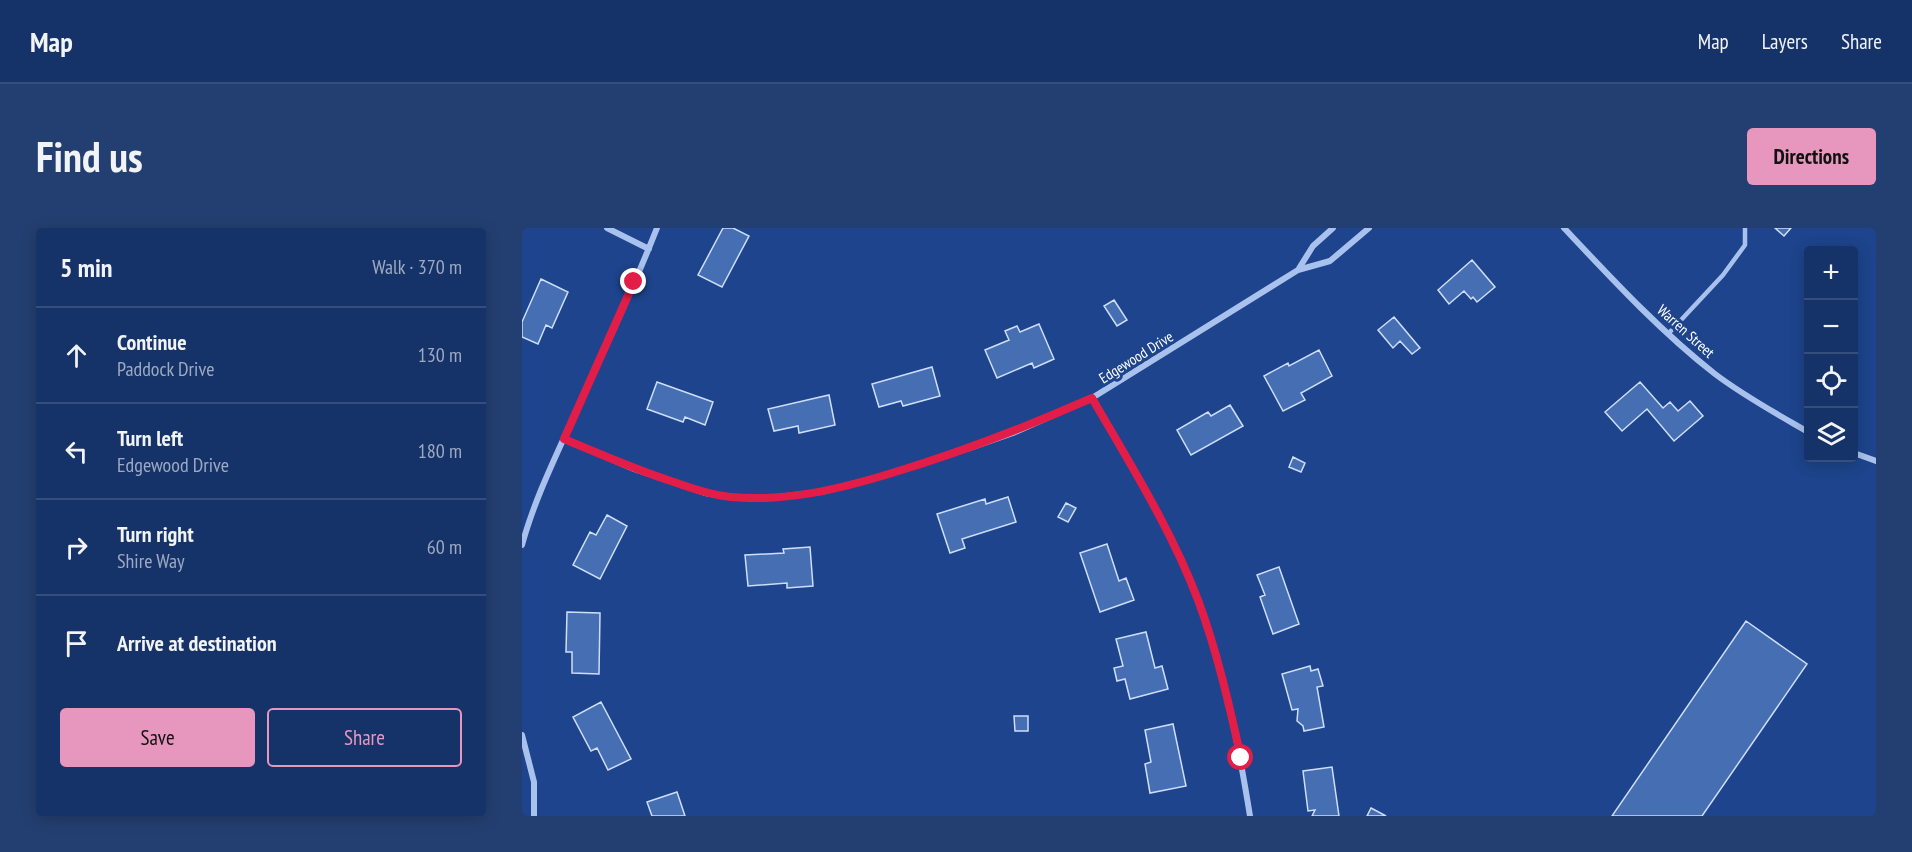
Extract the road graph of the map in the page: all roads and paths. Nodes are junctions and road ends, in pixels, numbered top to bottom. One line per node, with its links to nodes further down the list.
1 (607, 228): 7 (street)
2 (657, 228): 7 (street)
3 (1333, 228): 8 (street, Edgewood Drive)
4 (1369, 228): 8 (street, Edgewood Drive)
5 (1564, 228): 9 (street, Warren Street)
6 (1745, 228): 9 (lane)
7 (648, 249): 12 (street)
8 (1298, 270): 10 (street, Edgewood Drive)
9 (1668, 334): 11 (street, Warren Street)
10 (1092, 398): 12 (street, Edgewood Drive); 18 (street)
11 (1804, 429)
12 (564, 439): 15 (street)
13 (1858, 455): 14 (street)
14 (1876, 462)
15 (522, 545)
16 (522, 735): 17 (street)
17 (534, 816)
18 (1250, 816)

